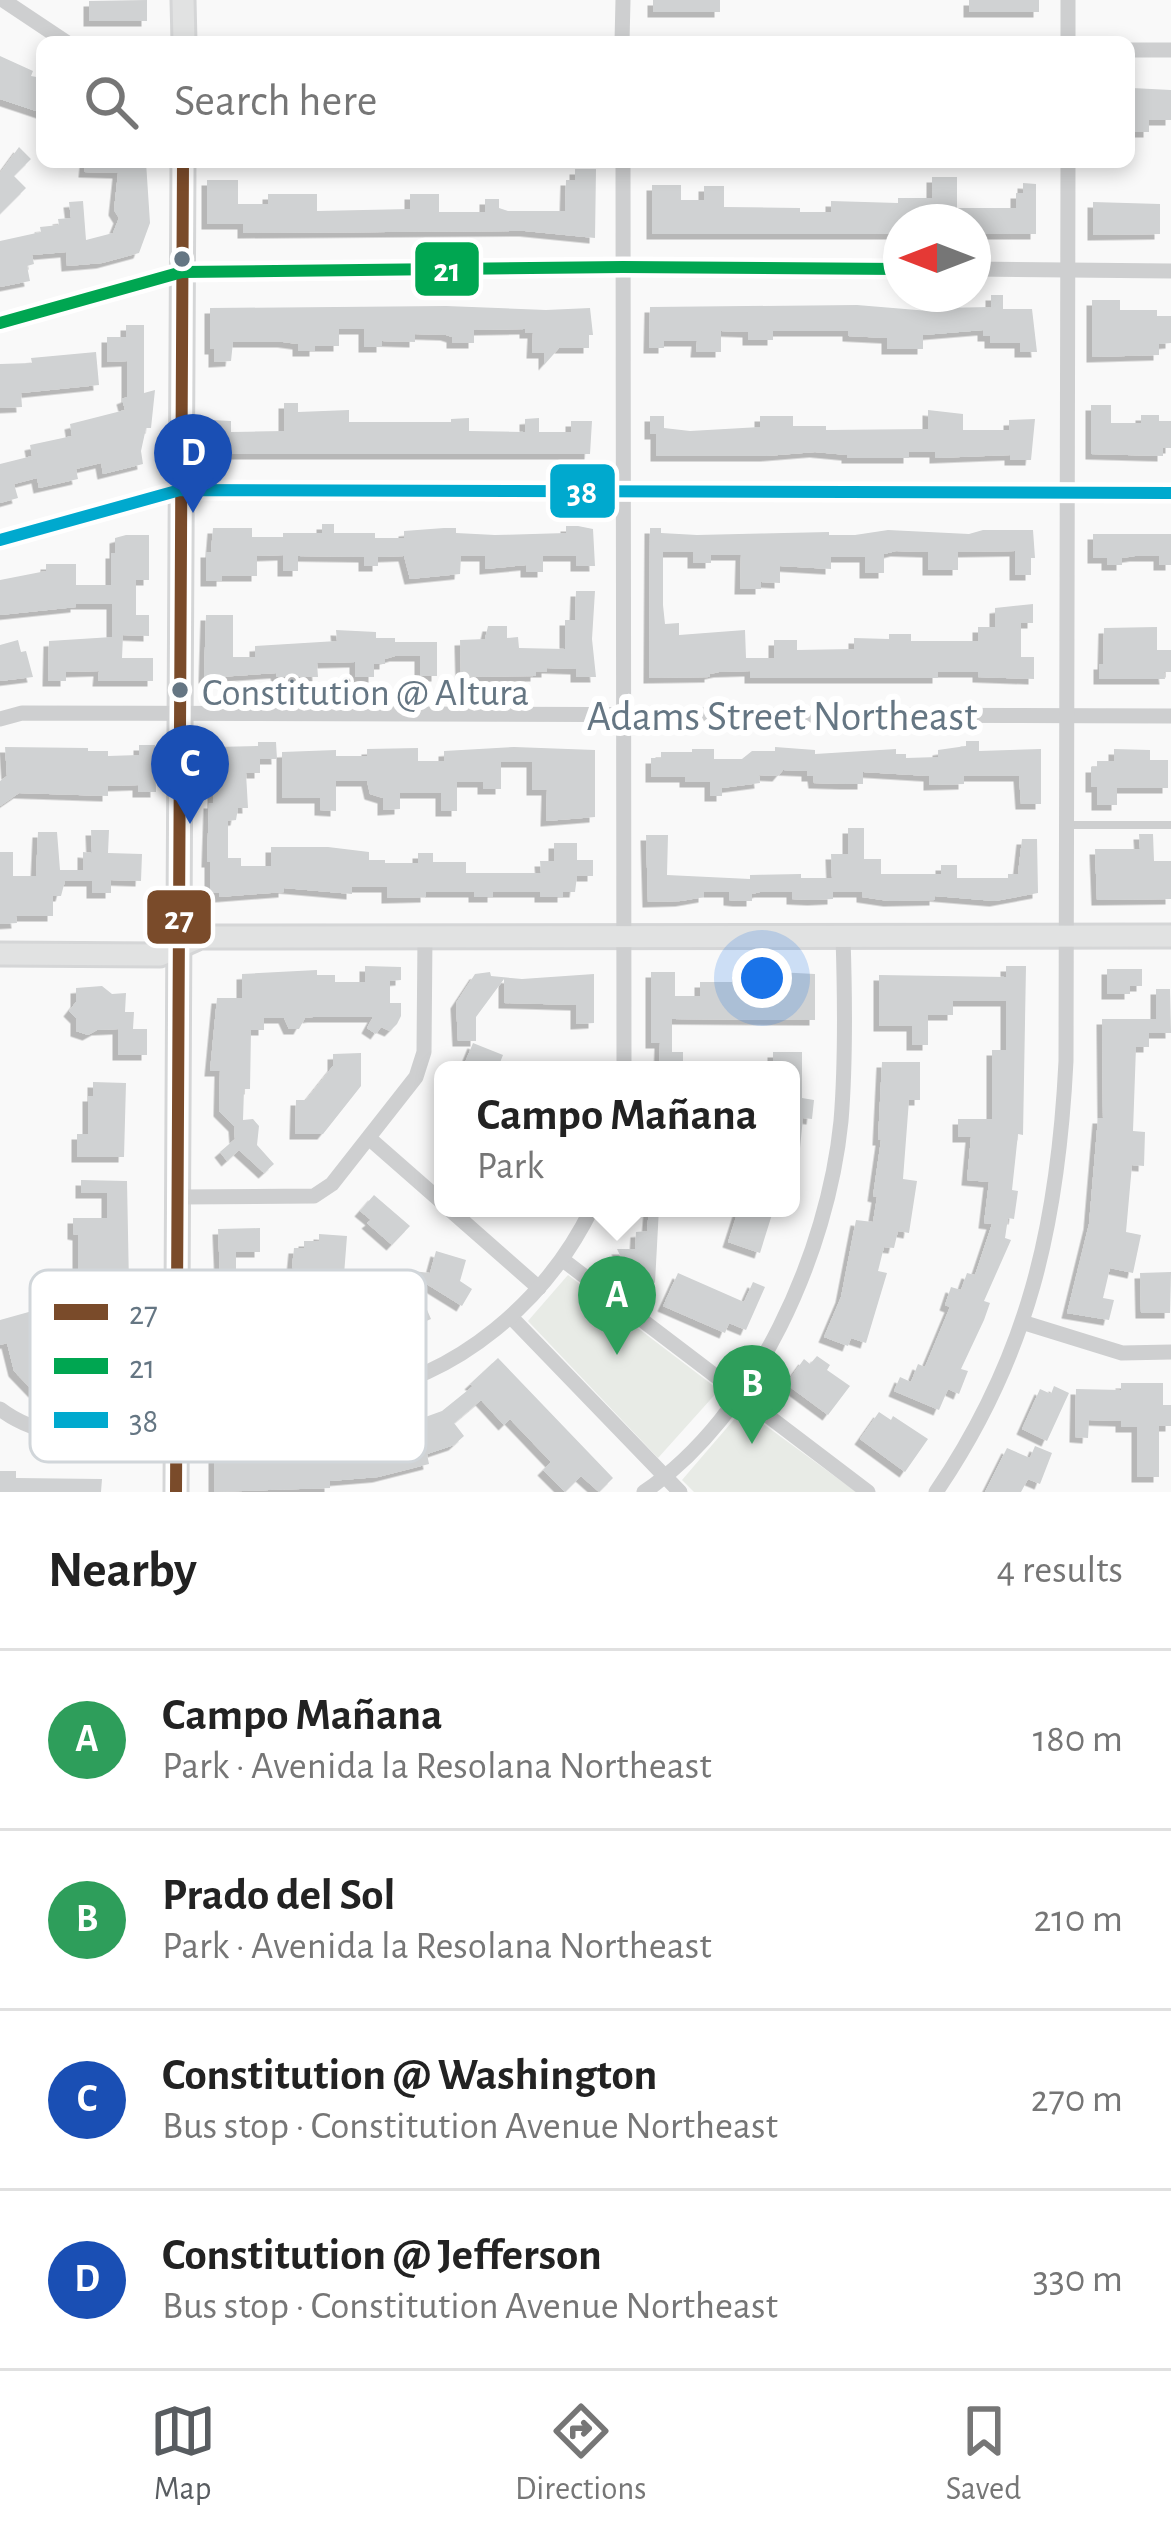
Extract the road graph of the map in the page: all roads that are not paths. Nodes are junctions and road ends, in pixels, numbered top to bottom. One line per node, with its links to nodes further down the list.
1 (3, 0): 5 (street)
2 (184, 0): 6 (street)
3 (623, 0): 7 (street)
4 (1068, 0): 8 (street)
5 (57, 36)
6 (184, 36)
7 (622, 36)
8 (1068, 36)
9 (1135, 50): 10 (street)
10 (1171, 50)
11 (183, 168): 19 (street)
12 (623, 168): 14 (street)
13 (1068, 168): 17 (street)
14 (623, 267): 15 (street); 19 (street); 22 (street)
15 (883, 269)
16 (991, 269): 17 (street)
17 (1067, 270): 18 (street); 24 (street)
18 (1171, 271)
19 (182, 272): 20 (street); 21 (street)
20 (0, 323)
21 (180, 490): 22 (street); 25 (street); 26 (street)
22 (622, 492): 24 (street); 27 (street)
23 (1171, 493): 24 (street)
24 (1067, 494): 28 (street)
25 (0, 540)
26 (178, 713): 27 (street, Adams Street Northeast); 30 (street, Adams Street Northeast); 38 (street)
27 (623, 715): 28 (street, Adams Street Northeast); 34 (street)
28 (1066, 716): 29 (street, Adams Street Northeast); 31 (street)
29 (1171, 716)
30 (0, 719)
31 (1066, 825): 32 (lane); 35 (street)
32 (1171, 825)
33 (425, 936): 34 (street); 38 (street); 41 (street)
34 (624, 936): 37 (street); 40 (street)
35 (1066, 936): 36 (street); 37 (street); 50 (street)
36 (1171, 936)
37 (844, 937): 53 (street)
38 (180, 947): 39 (street); 43 (street)
39 (0, 954)
40 (624, 1061)
41 (370, 1139): 42 (street); 43 (street)
42 (434, 1195)
43 (181, 1197): 47 (street)
44 (458, 1217): 48 (street)
45 (587, 1217): 46 (street)
46 (563, 1260): 48 (street); 53 (street)
47 (180, 1270)
48 (538, 1288): 49 (street)
49 (512, 1318): 52 (street); 57 (street)
50 (1024, 1323): 51 (street); 62 (street)
51 (1171, 1352)
52 (426, 1370)
53 (739, 1393): 57 (street); 61 (street)
54 (0, 1409): 55 (street)
55 (30, 1427)
56 (177, 1462): 58 (street)
57 (665, 1477): 59 (street); 60 (street)
58 (176, 1492)
59 (644, 1492)
60 (680, 1492)
61 (868, 1492)
62 (936, 1492)

